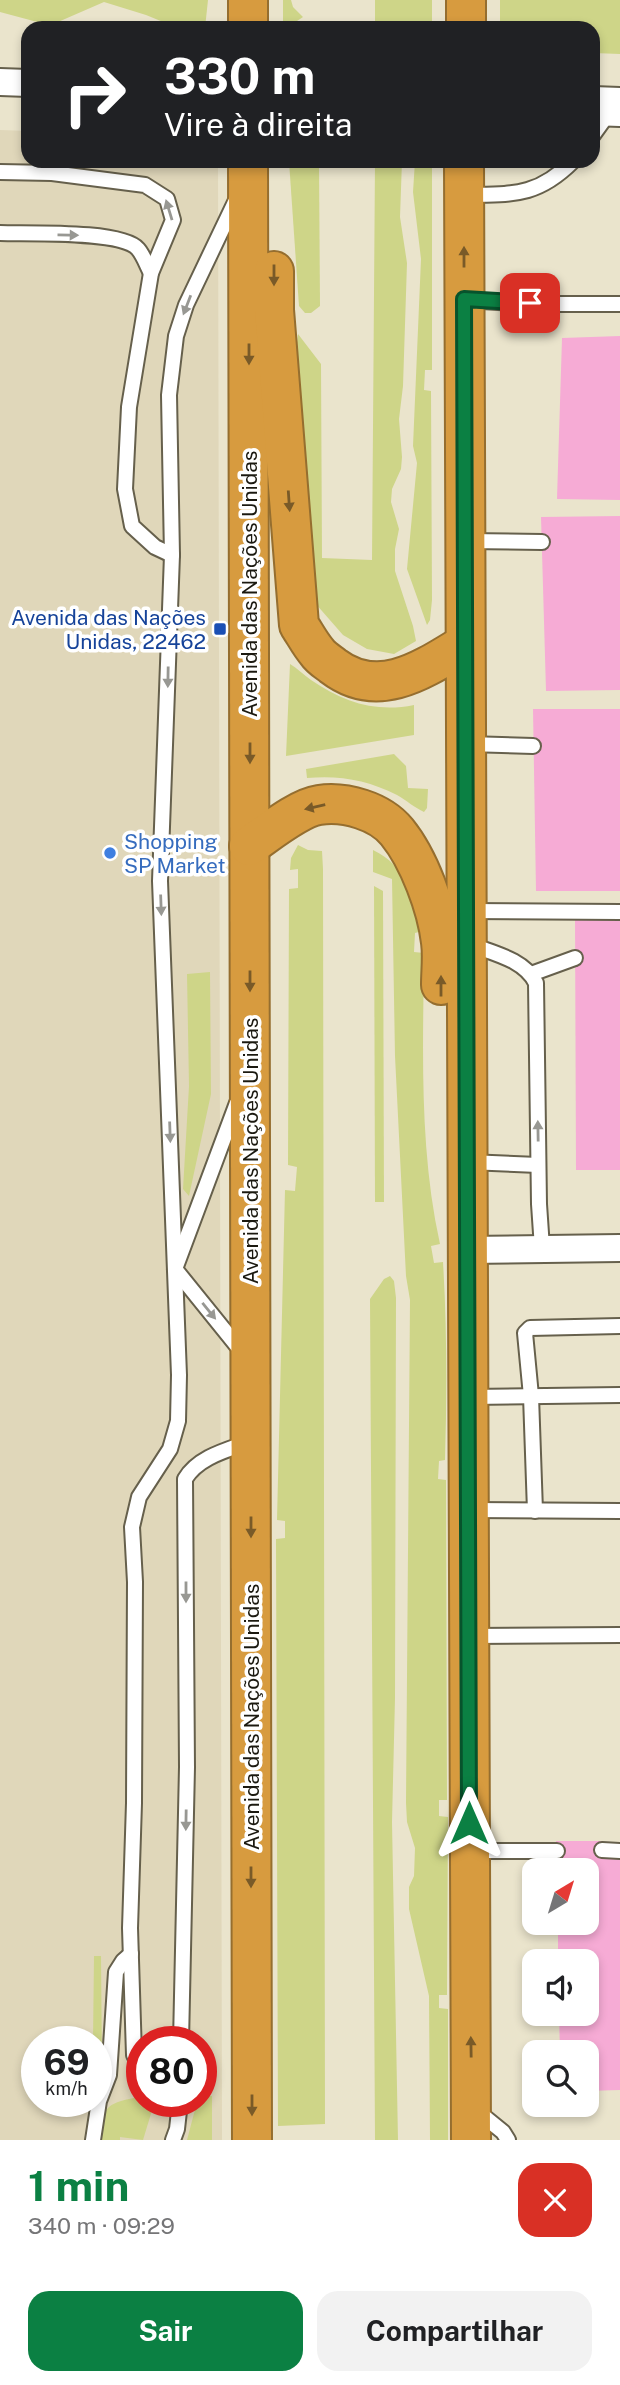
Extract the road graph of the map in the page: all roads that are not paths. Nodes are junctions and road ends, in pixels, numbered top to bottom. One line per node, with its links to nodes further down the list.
1 (248, 0): 3 (highway)
2 (466, 0): 4 (highway)
3 (248, 21)
4 (466, 21)
5 (0, 82): 6 (street)
6 (21, 83)
7 (248, 168): 12 (highway, Avenida das Nações Unidas)
8 (248, 168): 19 (lane, one-way to 19)
9 (566, 168): 11 (lane)
10 (0, 172): 14 (lane, one-way to 10)
11 (464, 178): 15 (highway, one-way to 11)
12 (248, 213): 20 (highway, one-way to 20); 23 (highway, Avenida das Nações Unidas, one-way to 23)
13 (0, 233): 14 (lane, one-way to 14)
14 (151, 273): 19 (lane)
15 (464, 299): 16 (lane); 17 (highway)
16 (620, 304)
17 (465, 541): 18 (lane); 20 (highway)
18 (542, 542)
19 (172, 555): 34 (lane, one-way to 34)
20 (466, 644): 21 (highway)
21 (466, 744): 22 (lane); 25 (highway)
22 (533, 746)
23 (250, 846): 28 (highway, Avenida das Nações Unidas, one-way to 28); 30 (highway, one-way to 23)
24 (620, 912): 25 (lane)
25 (466, 927): 27 (lane); 30 (highway)
26 (575, 958): 27 (lane)
27 (531, 974): 29 (lane, one-way to 27)
28 (250, 1072): 34 (lane); 36 (highway, Avenida das Nações Unidas)
29 (538, 1165): 30 (lane); 31 (lane)
30 (467, 1180): 33 (highway)
31 (542, 1248): 32 (street); 33 (street)
32 (620, 1248)
33 (467, 1250): 39 (highway)
34 (175, 1269): 36 (lane, one-way to 36); 50 (lane)
35 (620, 1326): 38 (lane)
36 (250, 1361): 40 (highway, Avenida das Nações Unidas)
37 (620, 1395): 38 (lane)
38 (531, 1396): 39 (lane); 42 (lane)
39 (468, 1397): 41 (highway)
40 (251, 1441): 52 (lane, one-way to 52); 57 (highway, Avenida das Nações Unidas, one-way to 57)
41 (468, 1510): 42 (lane); 45 (highway)
42 (535, 1511): 43 (lane)
43 (620, 1511)
44 (620, 1635): 45 (lane)
45 (469, 1636): 47 (highway)
46 (602, 1850): 49 (lane)
47 (469, 1851): 48 (lane); 54 (highway, one-way to 47)
48 (556, 1851)
49 (620, 1851)
50 (131, 1954): 51 (lane); 55 (lane)
51 (133, 2026)
52 (181, 2026)
53 (178, 2117): 56 (lane)
54 (471, 2123): 58 (lane)
55 (93, 2140)
56 (173, 2140)
57 (252, 2140)
58 (508, 2140)

